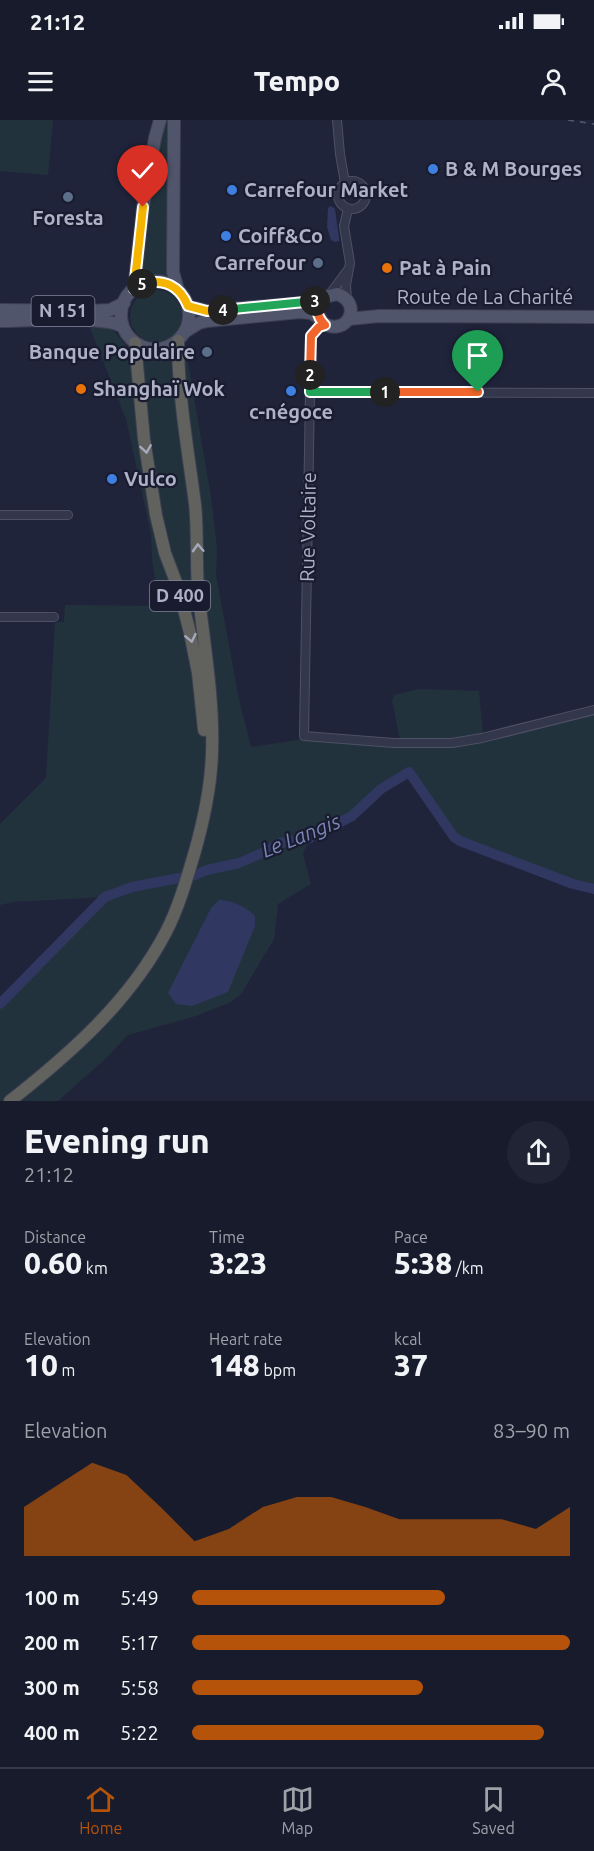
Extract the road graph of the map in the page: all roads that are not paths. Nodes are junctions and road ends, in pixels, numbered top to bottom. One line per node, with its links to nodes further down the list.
1 (160, 120): 7 (main road)
2 (174, 120): 8 (main road)
3 (337, 120): 4 (street)
4 (345, 183): 5 (street); 5 (street)
5 (348, 209): 6 (street)
6 (348, 270): 9 (street); 12 (street)
7 (134, 289): 8 (main road); 10 (main road)
8 (178, 290): 11 (main road)
9 (326, 297): 11 (main road); 12 (main road); 16 (main road)
10 (124, 303): 13 (main road, N 151); 17 (main road)
11 (188, 306): 18 (main road)
12 (349, 308): 14 (main road, Route de La Charité); 16 (main road)
13 (0, 310)
14 (593, 317)
15 (0, 321): 17 (main road, N 151)
16 (322, 322): 18 (main road); 21 (street, Rue Voltaire)
17 (123, 327): 20 (main road)
18 (186, 331): 19 (main road)
19 (178, 341): 20 (main road); 28 (highway, D 400, one-way to 19)
20 (135, 343): 28 (highway, D 400, one-way to 28)
21 (310, 392): 22 (street); 27 (street, Rue Voltaire)
22 (594, 393)
23 (0, 515): 24 (street)
24 (68, 515)
25 (0, 617): 26 (street)
26 (54, 617)
27 (594, 710)
28 (206, 804): 29 (highway, D 400)
29 (11, 1101)

